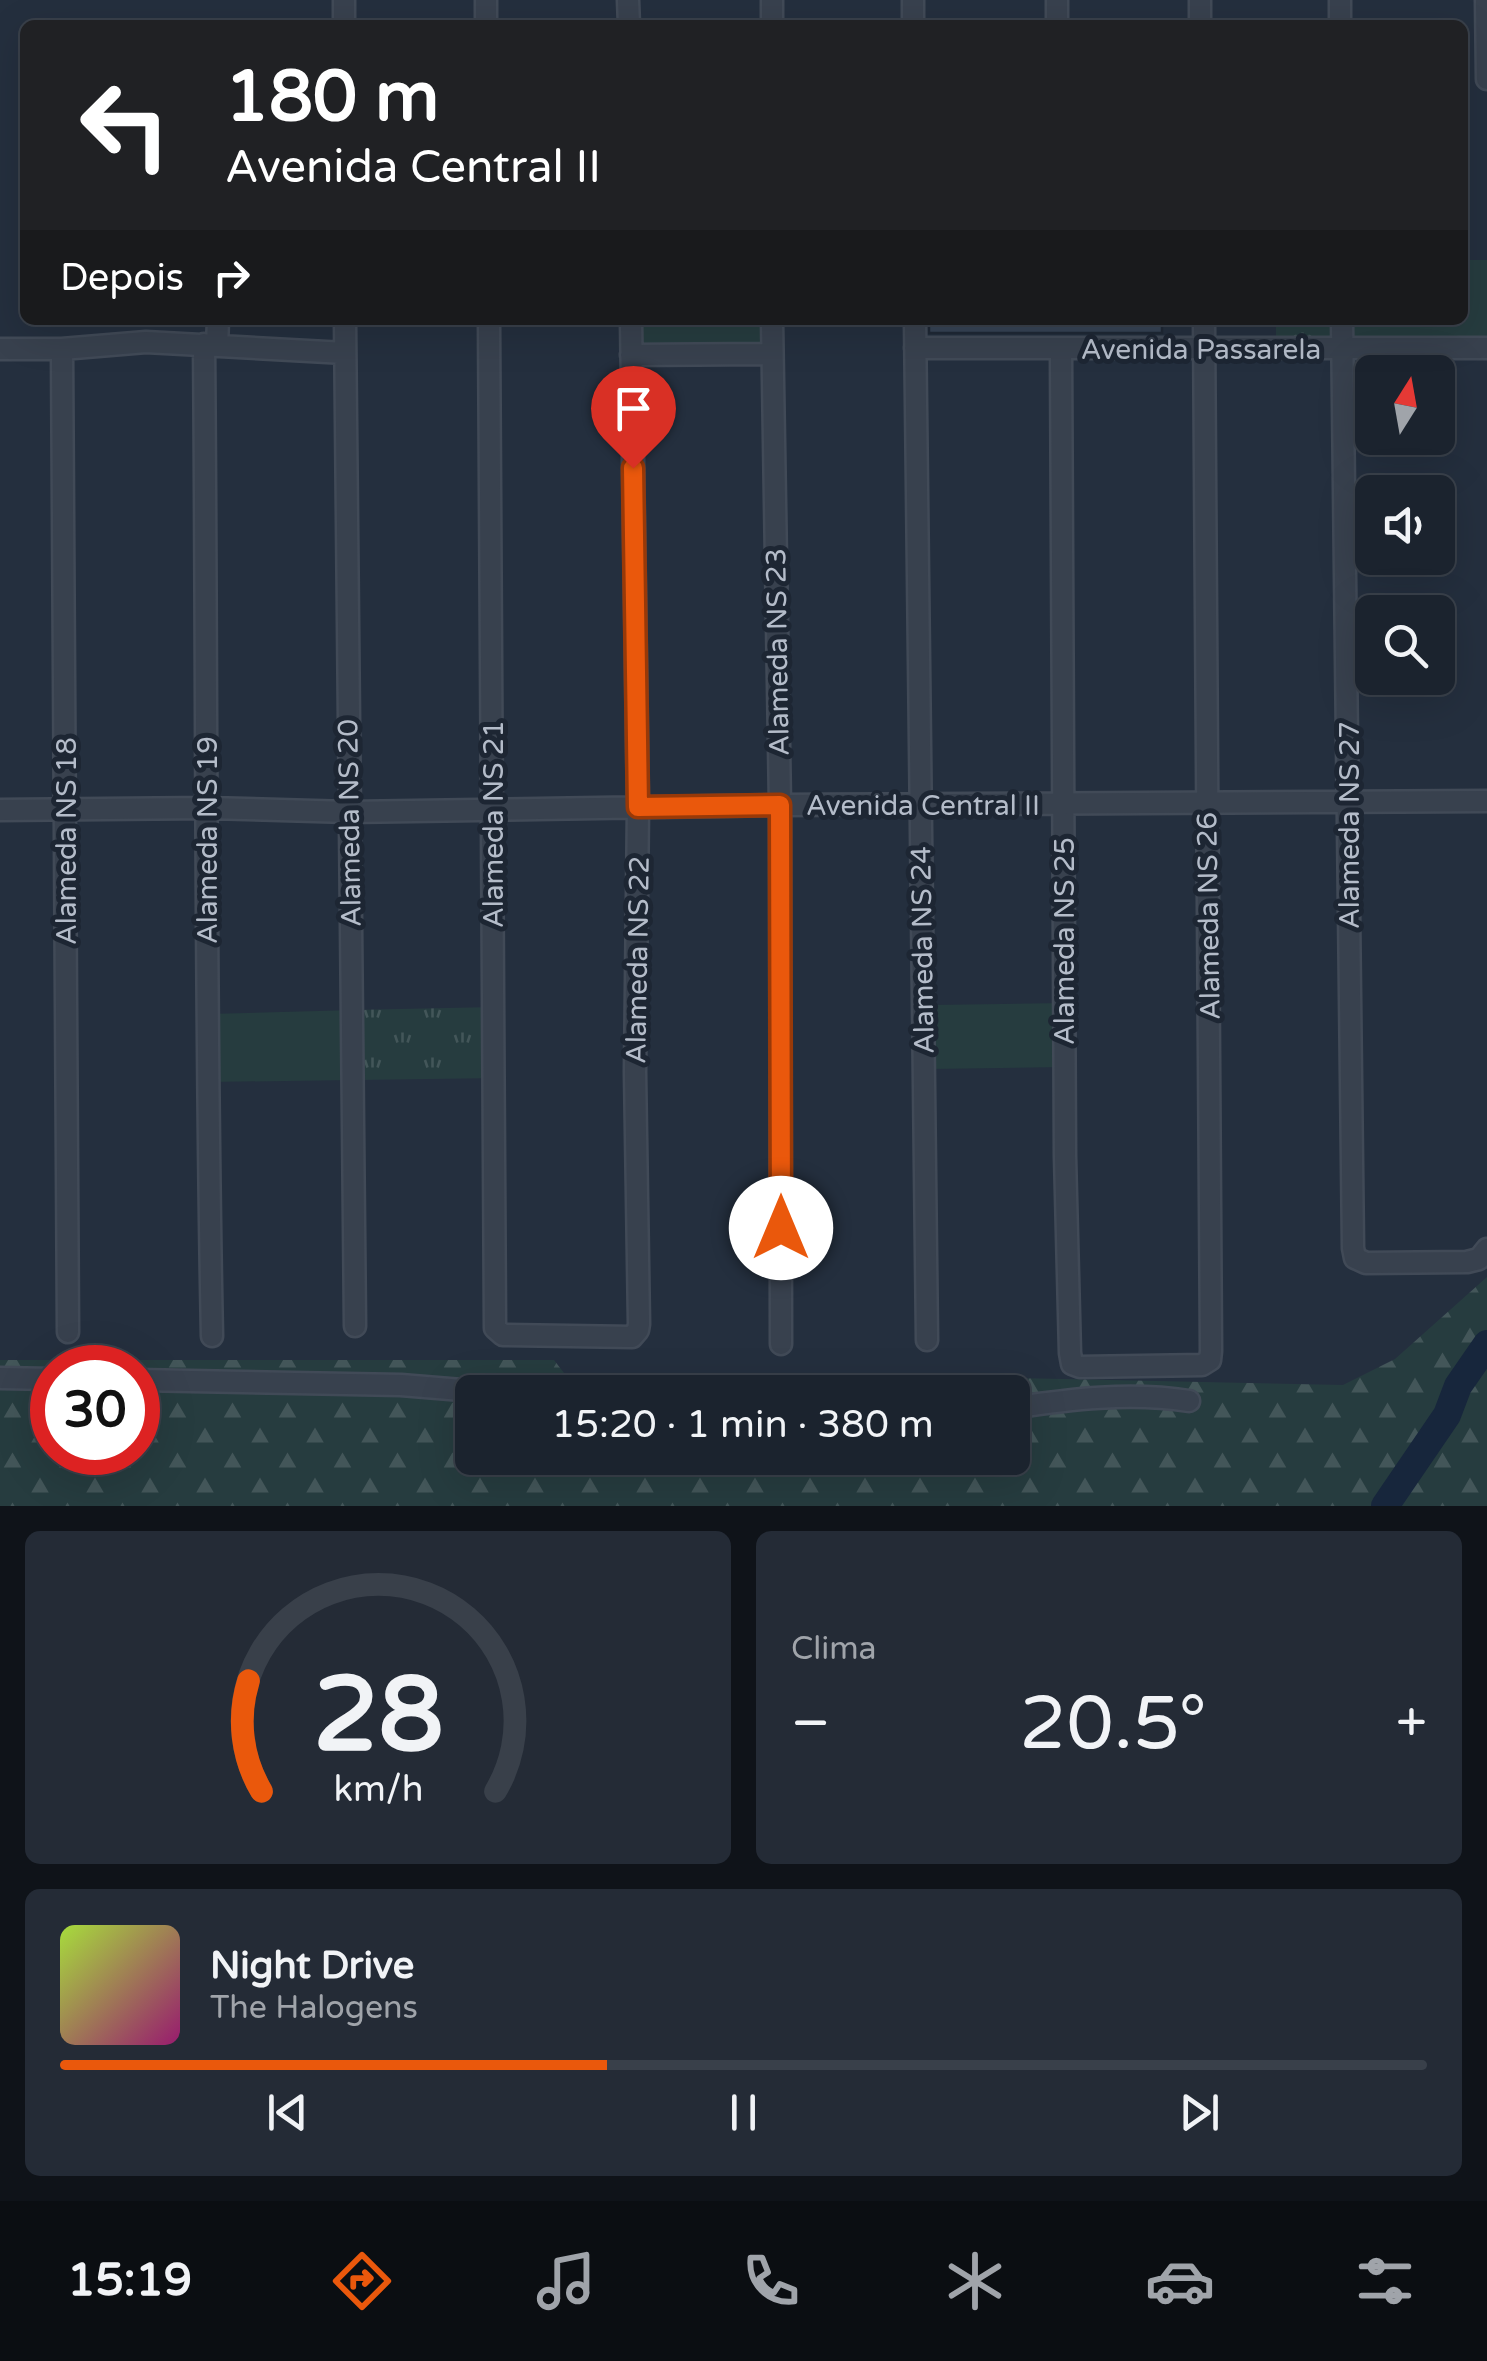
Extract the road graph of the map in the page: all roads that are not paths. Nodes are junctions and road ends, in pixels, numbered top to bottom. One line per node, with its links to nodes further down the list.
1 (1486, 0): 2 (street)
2 (1487, 79)
3 (144, 325): 12 (street)
4 (216, 325): 13 (street, Alameda NS 19)
5 (346, 325): 21 (street, Alameda NS 20)
6 (488, 325): 34 (street, Alameda NS 21)
7 (631, 325): 23 (street, Alameda NS 22)
8 (772, 325): 22 (street, Alameda NS 23)
9 (915, 325): 14 (street, Alameda NS 24)
10 (1204, 325): 15 (street, Alameda NS 26)
11 (1342, 325): 16 (street, Alameda NS 27)
12 (146, 342): 13 (street); 19 (street)
13 (210, 345): 21 (street); 31 (street, Alameda NS 19)
14 (916, 348): 20 (street, Avenida Passarela); 29 (street, Alameda NS 24)
15 (1205, 348): 16 (street, Avenida Passarela); 20 (street, Avenida Passarela); 27 (street, Alameda NS 26)
16 (1343, 348): 17 (street, Avenida Passarela); 25 (street, Alameda NS 27)
17 (1487, 348)
18 (0, 349): 19 (street)
19 (62, 349): 33 (street, Alameda NS 18)
20 (1061, 350): 26 (street, Alameda NS 25)
21 (345, 353): 35 (street, Alameda NS 20)
22 (771, 354): 23 (street); 28 (street, Alameda NS 23)
23 (631, 355): 30 (street, Alameda NS 22)
24 (1487, 800): 25 (street, Avenida Central II)
25 (1349, 802): 27 (street, Avenida Central II); 36 (street, Alameda NS 27)
26 (1063, 804): 27 (street, Avenida Central II); 29 (street, Avenida Central II); 43 (street, Alameda NS 25)
27 (1207, 804): 43 (street, Alameda NS 26)
28 (780, 805): 29 (street, Avenida Central II); 30 (street, Avenida Central II); 42 (street, Alameda NS 23)
29 (920, 806): 41 (street, Alameda NS 24)
30 (638, 807): 34 (street, Avenida Central II); 38 (street, Alameda NS 22)
31 (208, 808): 33 (street, Avenida Central II); 35 (street, Avenida Central II); 40 (street, Alameda NS 19)
32 (0, 810): 33 (street, Avenida Central II)
33 (66, 810): 39 (street, Alameda NS 18)
34 (494, 810): 35 (street, Avenida Central II); 38 (street, Alameda NS 21)
35 (349, 812): 37 (street, Alameda NS 20)
36 (1487, 1249)
37 (355, 1326)
38 (495, 1328)
39 (68, 1332)
40 (212, 1336)
41 (927, 1340)
42 (782, 1344)
43 (1070, 1353)
44 (0, 1378): 45 (street)
45 (30, 1379)
46 (160, 1380): 47 (street)
47 (455, 1389)
48 (1188, 1401): 49 (street)
49 (1030, 1406)

